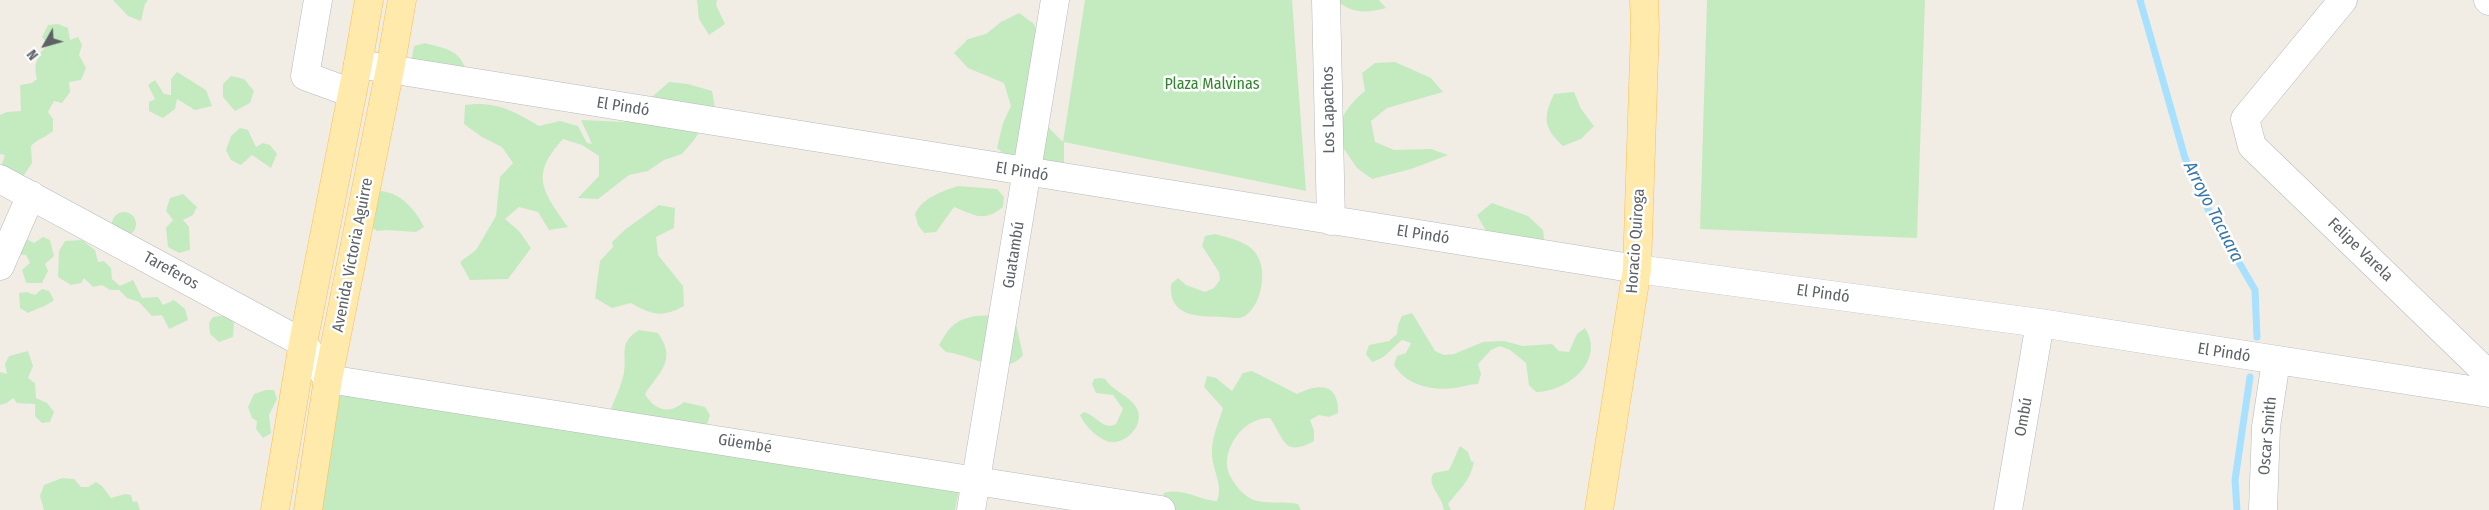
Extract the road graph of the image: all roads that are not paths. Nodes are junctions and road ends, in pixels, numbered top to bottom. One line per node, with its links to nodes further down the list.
1 (318, 0): 10 (street)
2 (369, 0): 8 (main road, Avenida Victoria Aguirre)
3 (402, 0): 9 (main road, Avenida Victoria Aguirre)
4 (1055, 0): 11 (street, Guatambú)
5 (1326, 0): 14 (street, Los Lapachos)
6 (1644, 0): 16 (main road, Horacio Quiroga)
7 (2343, 0): 20 (street, Felipe Varela)
8 (358, 64): 9 (street, El Pindó); 10 (main road, Avenida Victoria Aguirre)
9 (390, 70): 11 (street, El Pindó); 21 (main road, Avenida Victoria Aguirre)
10 (352, 93): 18 (main road, Avenida Victoria Aguirre)
11 (1028, 173): 14 (street, El Pindó); 23 (street, Guatambú)
12 (0, 179): 13 (street, Tareferos)
13 (31, 194): 15 (street); 18 (street, Tareferos)
14 (1332, 221): 16 (street, El Pindó)
15 (0, 266)
16 (1637, 269): 17 (street, El Pindó); 28 (main road, Horacio Quiroga)
17 (2040, 323): 19 (street, El Pindó); 29 (street, Ombú)
18 (303, 343): 21 (street, Tareferos); 24 (main road, Avenida Victoria Aguirre)
19 (2276, 362): 22 (street, El Pindó); 30 (street, Oscar Smith)
20 (2489, 375)
21 (328, 379): 23 (street, Güembé); 25 (main road, Avenida Victoria Aguirre)
22 (2489, 393)
23 (976, 480): 26 (street, Guatambú); 27 (street, Güembé)
24 (275, 510)
25 (308, 510)
26 (971, 510)
27 (1161, 510)
28 (1599, 510)
29 (2008, 510)
30 (2264, 510)

